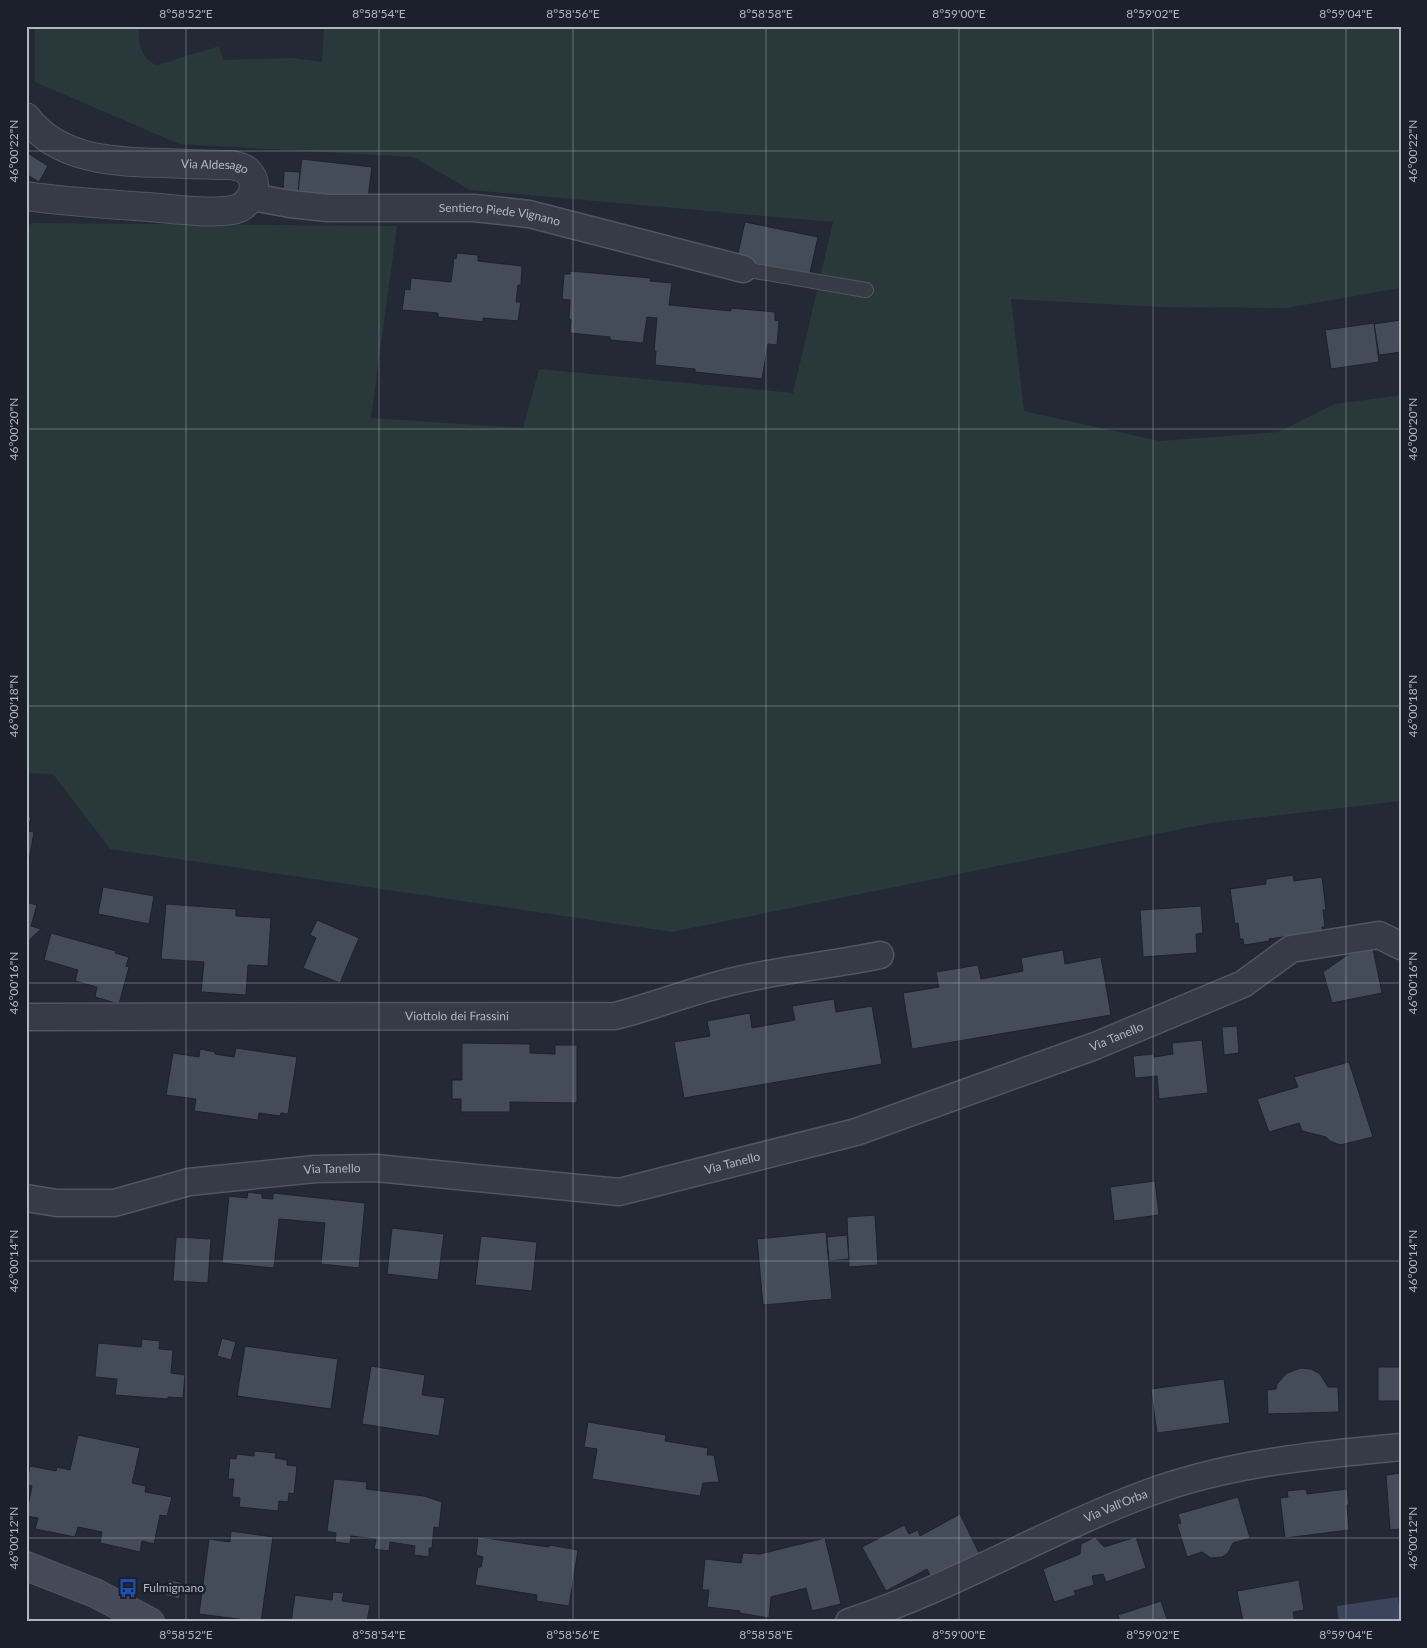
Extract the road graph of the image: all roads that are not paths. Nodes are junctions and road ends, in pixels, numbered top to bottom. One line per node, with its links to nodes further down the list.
1 (26, 117): 3 (street, Via Aldesago)
2 (26, 196): 3 (street, Via Aldesago)
3 (252, 197): 4 (street, Sentiero Piede Vignano)
4 (743, 269): 5 (lane)
5 (866, 290)
6 (1401, 946): 9 (street, Via Tanello)
7 (880, 955): 8 (street, Viottolo dei Frassini)
8 (26, 1017)
9 (26, 1198)
10 (1401, 1448): 13 (street, Via Vall'Orba)
11 (26, 1566): 12 (main road)
12 (150, 1622)
13 (849, 1622)

